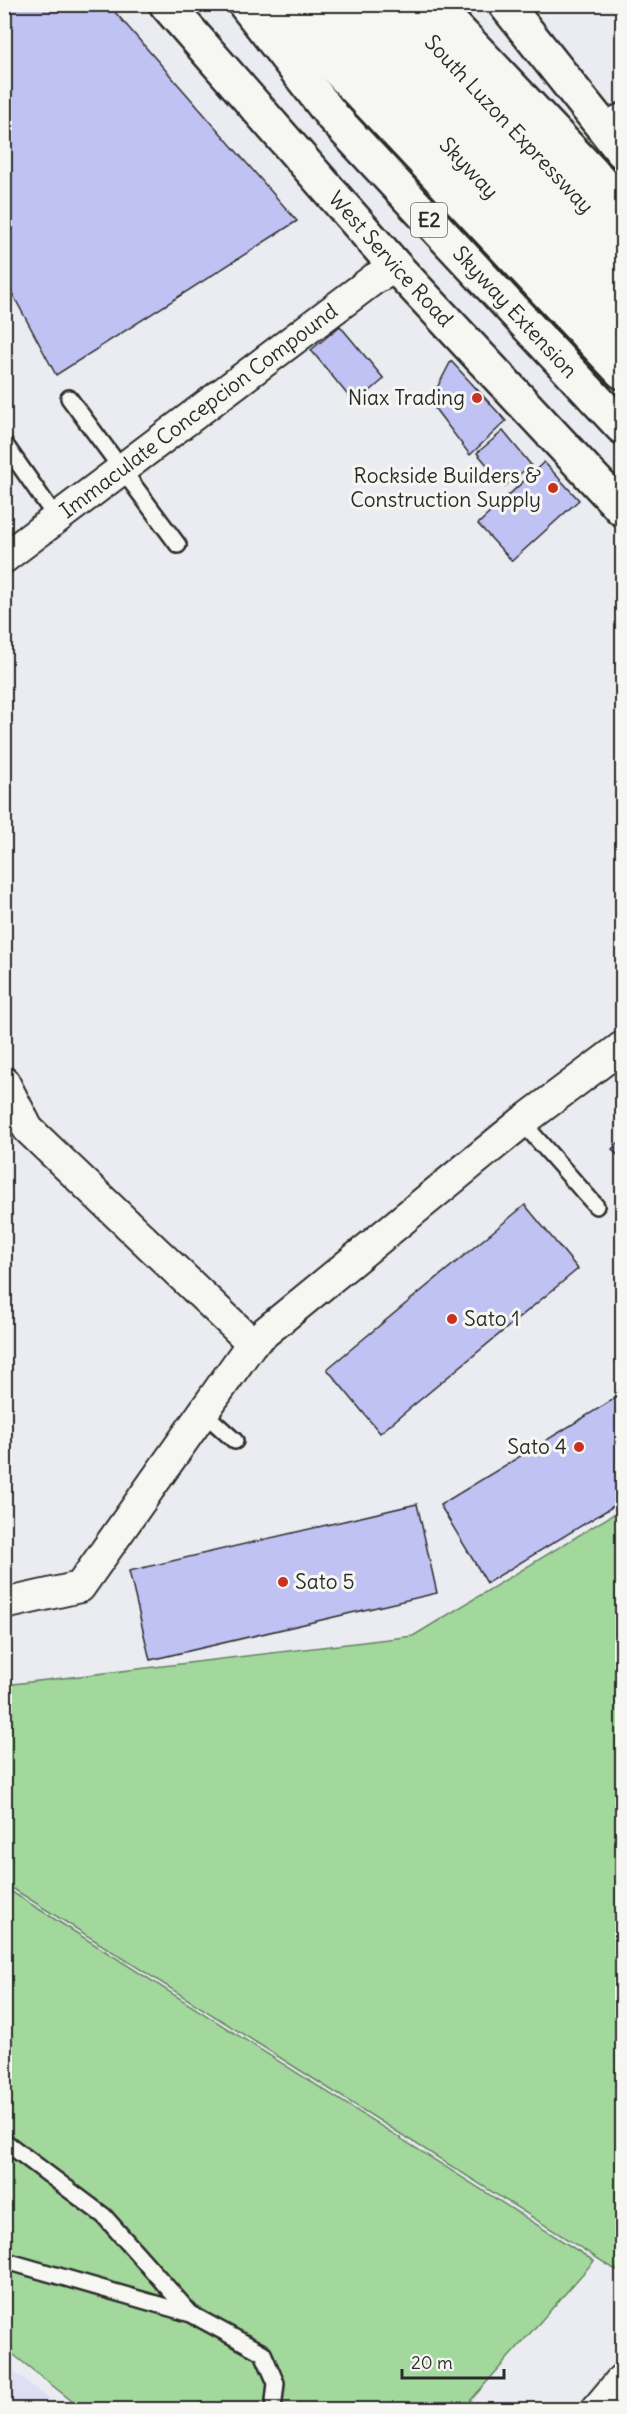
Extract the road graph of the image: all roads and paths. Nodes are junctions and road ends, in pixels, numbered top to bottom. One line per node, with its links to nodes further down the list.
1 (166, 4): 13 (main road, West Service Road)
2 (245, 4): 18 (main road, Skyway Extension / E2)
3 (276, 4): 16 (main road, E2)
4 (315, 4): 15 (main road, Skyway)
5 (353, 4): 14 (main road, Skyway)
6 (396, 4): 12 (main road, South Luzon Expressway)
7 (433, 4): 11 (main road)
8 (505, 4): 9 (main road)
9 (611, 116): 10 (main road)
10 (622, 151)
11 (622, 204)
12 (622, 245)
13 (396, 267): 20 (street, Immaculate Concepcion Compound); 21 (main road, West Service Road)
14 (622, 288)
15 (622, 332)
16 (622, 372)
17 (69, 398): 20 (lane)
18 (622, 428)
19 (4, 442): 22 (lane)
20 (122, 469): 22 (street, Immaculate Concepcion Compound); 23 (lane)
21 (622, 509)
22 (57, 519): 24 (street, Immaculate Concepcion Compound)
23 (178, 545)
24 (4, 558)
25 (622, 1047): 27 (street)
26 (4, 1082): 29 (street)
27 (522, 1122): 28 (lane); 29 (street)
28 (596, 1206)
29 (252, 1343): 30 (street)
30 (203, 1412): 31 (lane); 32 (street)
31 (235, 1441)
32 (4, 1604)
33 (4, 2141): 35 (lane)
34 (4, 2258): 35 (lane)
35 (191, 2314): 37 (lane)
36 (622, 2379): 38 (street)
37 (273, 2409)
38 (596, 2409)

